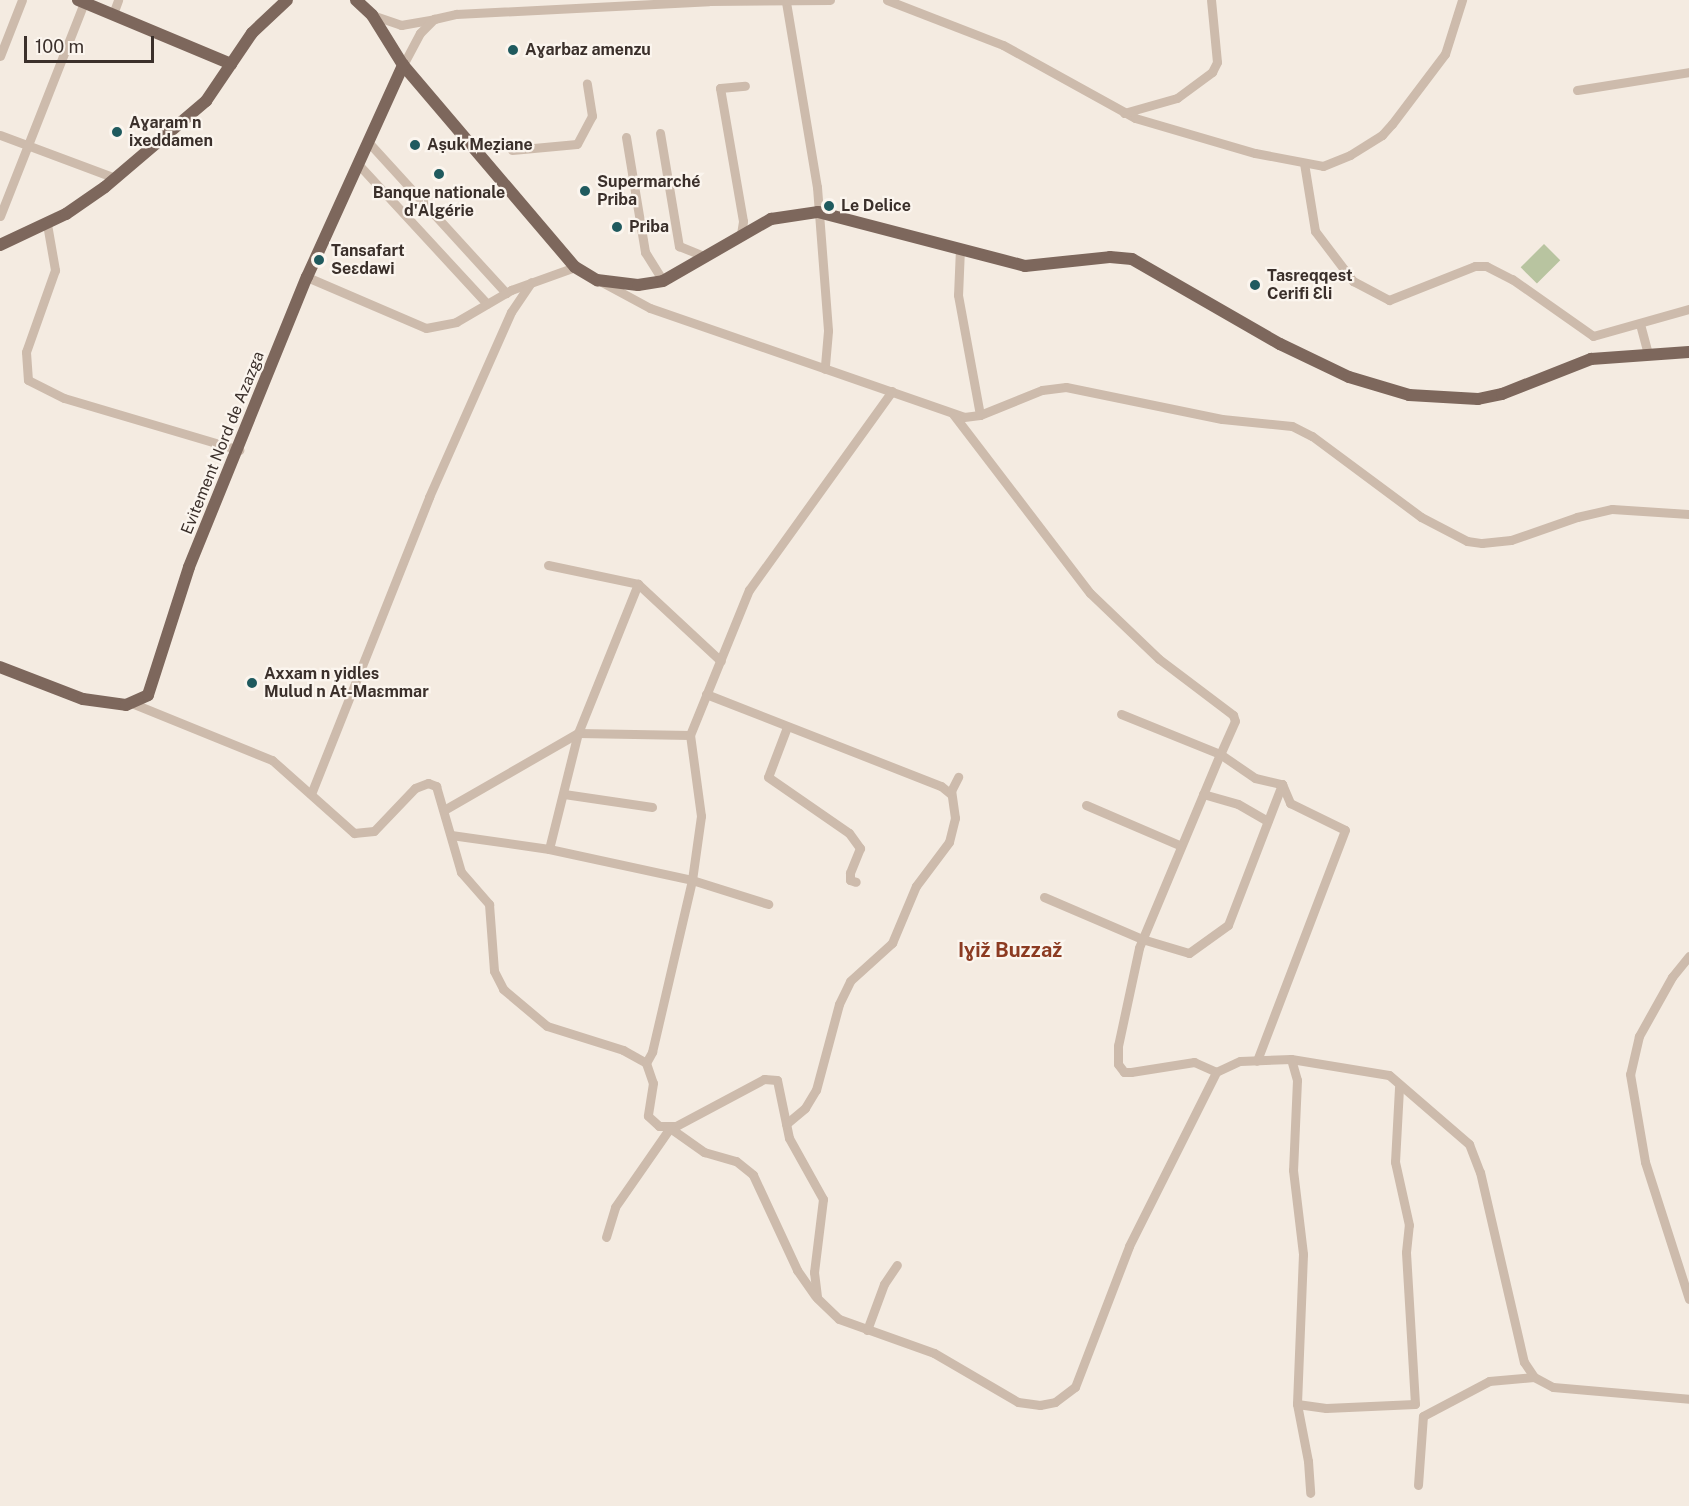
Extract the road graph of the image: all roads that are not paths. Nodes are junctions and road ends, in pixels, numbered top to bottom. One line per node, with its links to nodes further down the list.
1 (22, 0): 14 (street)
2 (118, 0): 11 (street)
3 (356, 0): 12 (main road)
4 (830, 0): 10 (street)
5 (887, 0): 21 (street)
6 (1211, 0): 21 (street)
7 (1462, 0): 28 (street)
8 (81, 2): 11 (main road); 26 (street)
9 (277, 2): 15 (main road)
10 (786, 2): 13 (street); 31 (street)
11 (113, 14): 15 (main road)
12 (372, 15): 13 (street); 16 (main road)
13 (434, 20): 16 (street)
14 (0, 56)
15 (231, 64): 30 (main road)
16 (403, 65): 25 (main road, Evitement Nord de Azazga); 38 (main road)
17 (1689, 72): 20 (street)
18 (587, 83): 27 (street)
19 (746, 86): 34 (street)
20 (1577, 90)
21 (1124, 113): 28 (street)
22 (660, 133): 37 (street)
23 (0, 135): 26 (street)
24 (626, 138): 41 (street)
25 (370, 144): 29 (main road, Evitement Nord de Azazga); 43 (street)
26 (27, 146): 30 (street); 32 (street)
27 (512, 150)
28 (1304, 163): 46 (street)
29 (358, 164): 39 (main road, Evitement Nord de Azazga); 44 (street)
30 (116, 177): 33 (main road)
31 (818, 212): 34 (main road); 36 (main road); 49 (street)
32 (0, 216)
33 (47, 224): 35 (main road); 53 (street)
34 (741, 234): 37 (main road)
35 (0, 245)
36 (960, 248): 48 (main road); 52 (street)
37 (704, 256): 41 (main road)
38 (574, 267): 40 (main road); 42 (street)
39 (308, 278): 44 (street); 53 (main road, Evitement Nord de Azazga)
40 (597, 279): 41 (main road); 49 (street)
41 (663, 281)
42 (531, 282): 43 (street); 68 (street)
43 (506, 293): 44 (street)
44 (487, 304)
45 (1689, 309): 46 (street)
46 (1640, 324): 48 (street)
47 (1689, 352): 48 (main road)
48 (1648, 353)
49 (825, 369): 50 (street)
50 (892, 391): 51 (street); 57 (street)
51 (953, 414): 52 (street); 65 (street)
52 (981, 415): 54 (street)
53 (239, 450): 60 (main road, Evitement Nord de Azazga)
54 (1689, 514)
55 (548, 565): 56 (street)
56 (638, 584): 57 (street); 63 (street)
57 (722, 662): 59 (street)
58 (0, 667): 60 (main road)
59 (706, 694): 62 (street); 64 (street)
60 (134, 704): 68 (street)
61 (1121, 714): 65 (street)
62 (787, 727): 70 (street); 80 (street)
63 (578, 733): 64 (street); 69 (street); 74 (street)
64 (690, 735): 79 (street)
65 (1220, 754): 67 (street); 71 (street)
66 (958, 777): 70 (street)
67 (1282, 784): 75 (street); 86 (street)
68 (311, 794): 74 (street)
69 (564, 794): 73 (street); 78 (street)
70 (951, 794): 90 (street)
71 (1203, 794): 75 (street); 77 (street)
72 (1086, 806): 77 (street)
73 (652, 807)
74 (444, 810): 76 (street)
75 (1267, 820): 83 (street)
76 (451, 835): 78 (street); 87 (street)
77 (1181, 846): 83 (street)
78 (549, 849): 79 (street)
79 (692, 880): 82 (street); 87 (street)
80 (856, 882)
81 (1044, 897): 83 (street)
82 (768, 904)
83 (1142, 939): 88 (street)
84 (1689, 956): 95 (street)
85 (1291, 1059): 86 (street); 89 (street); 99 (street)
86 (1257, 1061): 88 (street)
87 (646, 1063): 91 (street)
88 (1216, 1072): 96 (street)
89 (1399, 1087): 97 (street); 100 (street)
90 (786, 1124): 91 (street); 94 (street)
91 (670, 1128): 92 (street); 94 (street)
92 (606, 1237)
93 (897, 1265): 96 (street)
94 (817, 1298): 96 (street)
95 (1689, 1299)
96 (867, 1330)
97 (1534, 1377): 98 (street); 101 (street)
98 (1689, 1399)
99 (1297, 1404): 100 (street); 103 (street)
100 (1415, 1404): 101 (street)
101 (1423, 1416): 102 (street)
102 (1418, 1485)
103 (1310, 1493)

